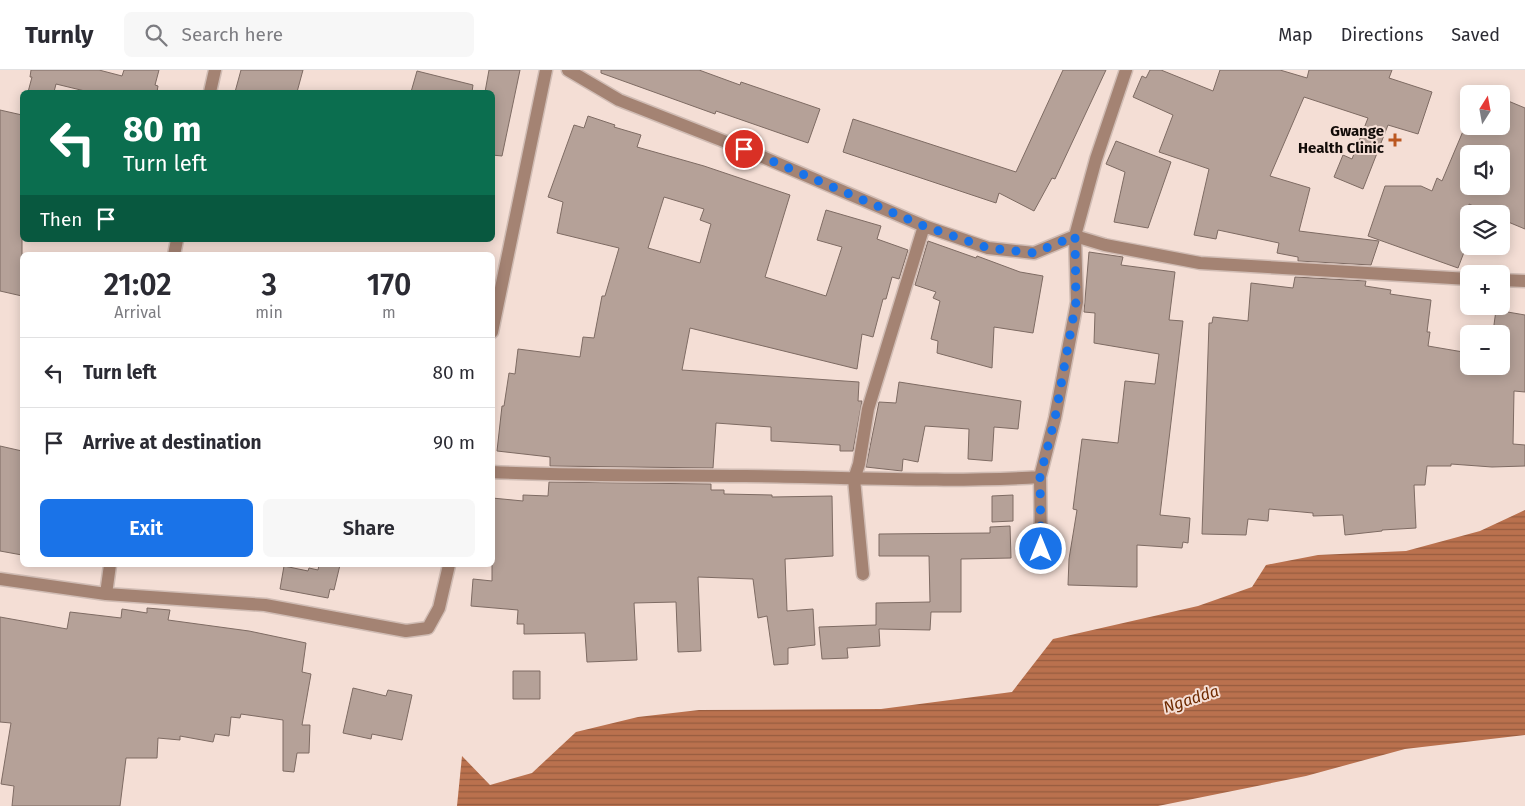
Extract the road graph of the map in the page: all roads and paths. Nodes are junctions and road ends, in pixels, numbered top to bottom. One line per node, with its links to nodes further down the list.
1 (215, 70): 5 (street)
2 (546, 70): 11 (street)
3 (568, 70): 6 (street)
4 (1126, 70): 7 (street)
5 (210, 90)
6 (924, 226): 7 (street); 14 (street)
7 (1075, 236): 8 (street); 13 (street)
8 (1460, 278)
9 (1510, 280): 10 (street)
10 (1525, 281)
11 (495, 317)
12 (495, 472): 14 (street)
13 (1040, 477): 14 (street); 15 (street)
14 (854, 479): 18 (street)
15 (1041, 549)
16 (110, 567): 20 (street)
17 (448, 567): 20 (street)
18 (863, 574)
19 (0, 579): 20 (street)
20 (106, 594)

